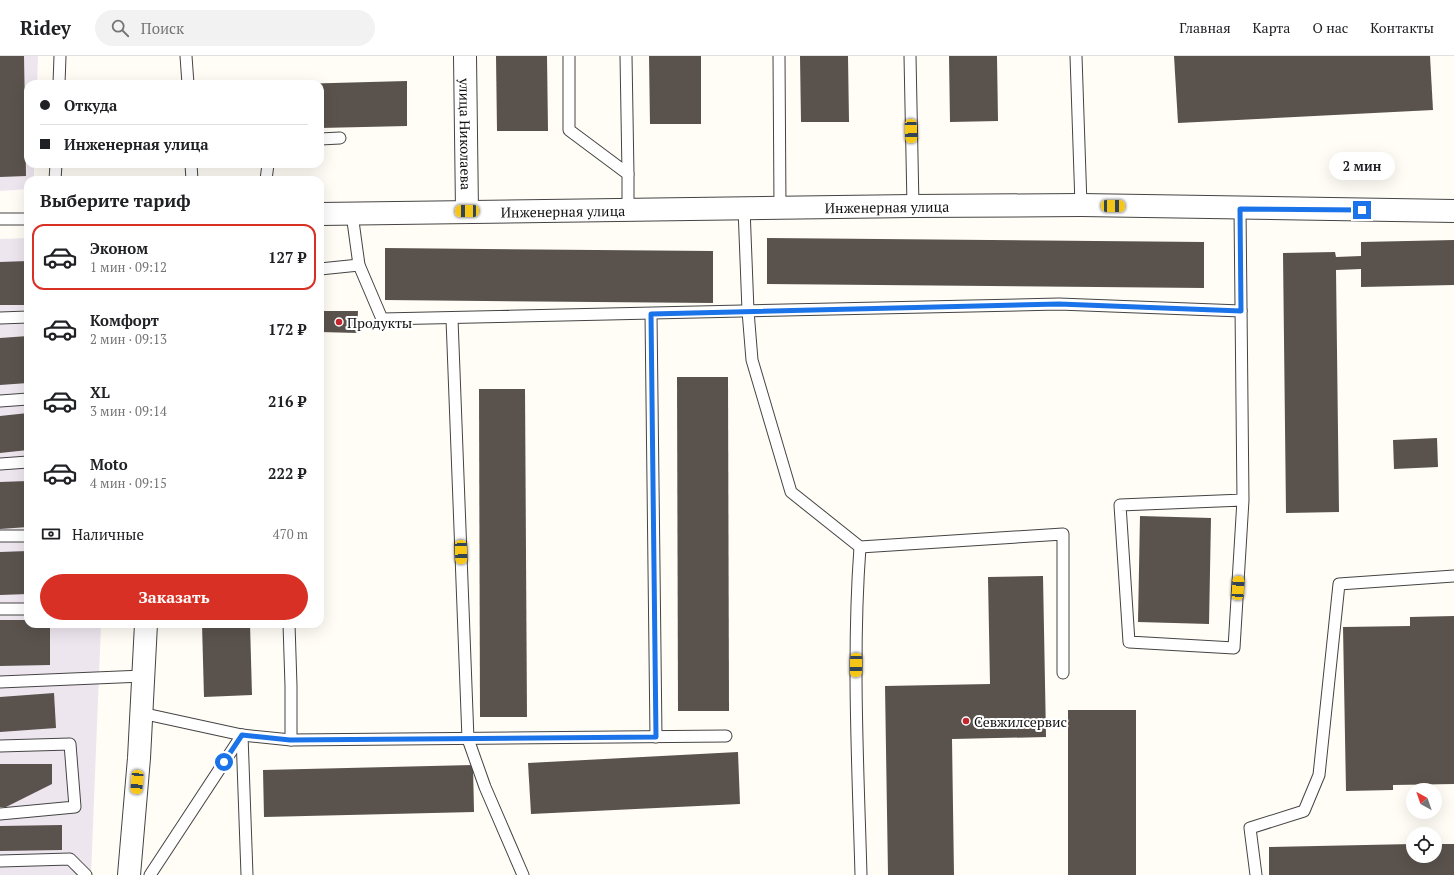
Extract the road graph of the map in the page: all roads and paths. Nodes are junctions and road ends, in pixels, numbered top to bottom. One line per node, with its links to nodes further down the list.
1 (60, 56): 9 (lane)
2 (186, 56): 10 (lane)
3 (465, 56): 20 (street, улица Николаева)
4 (569, 56): 13 (lane)
5 (626, 56): 13 (lane)
6 (779, 56): 16 (lane)
7 (910, 56): 14 (lane)
8 (1076, 56): 15 (lane)
9 (59, 80)
10 (188, 80)
11 (340, 138): 12 (lane)
12 (324, 139)
13 (628, 174): 18 (lane)
14 (913, 206): 15 (street, Инженерная улица); 16 (street, Инженерная улица)
15 (1081, 206): 19 (street, Инженерная улица)
16 (780, 207): 17 (street, Инженерная улица)
17 (744, 208): 18 (street, Инженерная улица); 28 (lane)
18 (628, 209): 20 (street, Инженерная улица)
19 (1240, 209): 21 (street, Инженерная улица); 29 (lane)
20 (467, 211): 23 (street, Инженерная улица)
21 (1454, 211)
22 (324, 214): 23 (street, Инженерная улица)
23 (352, 214): 26 (lane)
24 (0, 219): 25 (lane)
25 (24, 219)
26 (359, 265): 27 (lane); 33 (lane)
27 (324, 269)
28 (748, 311): 29 (lane); 30 (lane); 41 (lane)
29 (1241, 311): 38 (lane)
30 (651, 314): 33 (lane); 53 (lane)
31 (24, 317): 32 (lane)
32 (0, 318)
33 (452, 319): 54 (lane)
34 (24, 399): 35 (lane)
35 (0, 401)
36 (24, 462): 37 (lane)
37 (0, 464)
38 (1243, 500): 38 (lane)
39 (0, 536): 40 (lane)
40 (24, 536)
41 (860, 547): 47 (lane); 64 (lane)
42 (1454, 576): 65 (lane)
43 (0, 609): 44 (lane)
44 (24, 610)
45 (146, 628): 48 (street)
46 (289, 628): 55 (lane)
47 (1063, 673)
48 (143, 676): 49 (lane); 50 (street)
49 (0, 682)
50 (141, 713): 51 (lane); 60 (street)
51 (242, 735): 55 (lane); 61 (lane); 62 (lane)
52 (726, 736): 53 (lane)
53 (656, 737): 54 (lane)
54 (468, 739): 55 (lane); 63 (lane)
55 (290, 740)
56 (0, 746): 57 (lane)
57 (0, 814)
58 (0, 861): 59 (lane)
59 (86, 875)
60 (129, 875)
61 (150, 875)
62 (247, 875)
63 (523, 875)
64 (861, 875)
65 (1256, 875)

